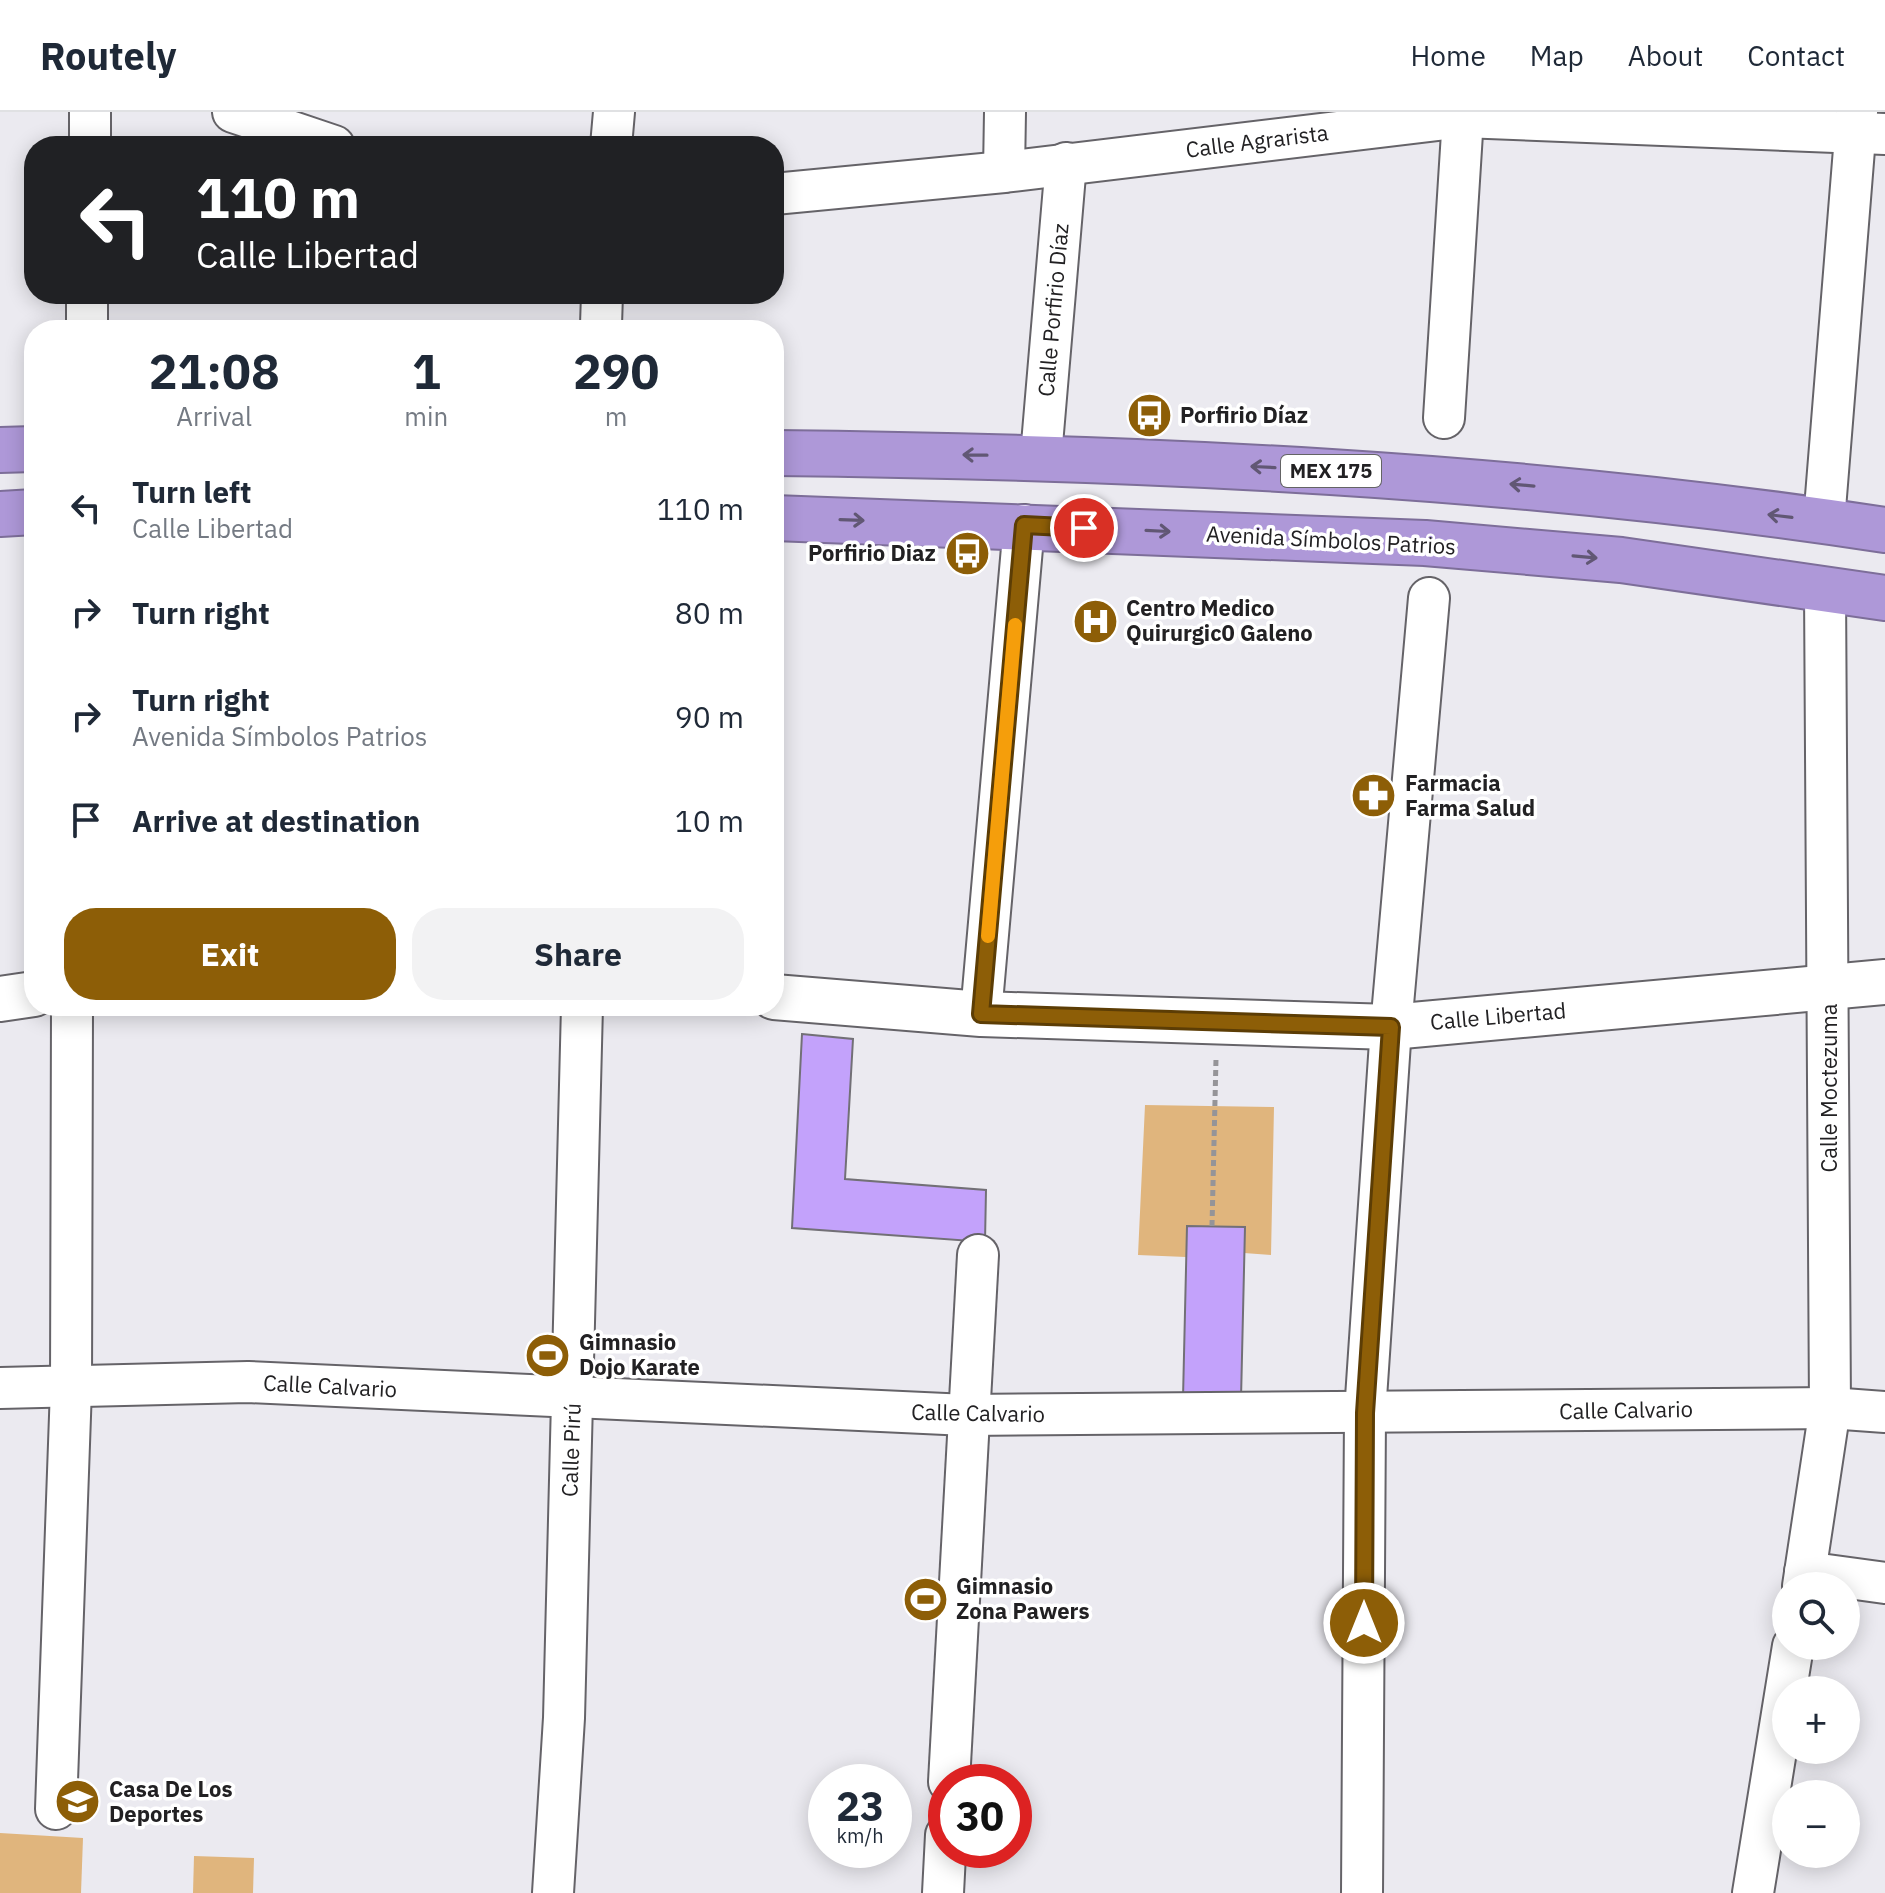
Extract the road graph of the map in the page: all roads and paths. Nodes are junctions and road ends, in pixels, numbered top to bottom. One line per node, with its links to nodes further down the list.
1 (90, 112): 7 (street)
2 (233, 112): 8 (street)
3 (614, 112): 9 (street)
4 (1005, 112): 11 (street)
5 (1466, 115): 6 (street, Calle Agrarista); 10 (street, Calle Agrarista); 13 (street)
6 (1866, 126): 21 (street)
7 (90, 136)
8 (304, 136)
9 (612, 136)
10 (1066, 163): 11 (street, Calle Agrarista); 17 (street, Calle Porfirio Díaz)
11 (1004, 172): 12 (street, Calle Agrarista)
12 (784, 193)
13 (1444, 418)
14 (24, 449): 15 (highway)
15 (0, 450)
16 (784, 453): 17 (highway, MEX 175, one-way to 16)
17 (1041, 456): 21 (highway, MEX 175, one-way to 17)
18 (24, 513): 19 (highway)
19 (0, 514)
20 (784, 518): 22 (highway, Avenida Símbolos Patrios, one-way to 22)
21 (1824, 521): 23 (highway, MEX 175)
22 (1024, 525): 24 (highway, Avenida Símbolos Patrios, one-way to 24); 32 (street)
23 (1885, 530)
24 (1825, 588): 26 (highway, Avenida Símbolos Patrios); 28 (street, Calle Moctezuma)
25 (1429, 598): 36 (street)
26 (1885, 598)
27 (1885, 982): 28 (street, Calle Libertad)
28 (1829, 985): 36 (street, Calle Libertad); 42 (street, Calle Moctezuma)
29 (24, 995): 31 (street)
30 (784, 998): 32 (street, Calle Libertad)
31 (0, 999)
32 (981, 1014): 35 (street, Calle Libertad)
33 (72, 1016): 40 (street)
34 (582, 1016): 41 (street, Calle Pirú)
35 (1217, 1021): 36 (street, Calle Libertad); 37 (path)
36 (1391, 1027): 44 (street)
37 (1212, 1226)
38 (978, 1255): 45 (street)
39 (0, 1388): 40 (street, Calle Calvario)
40 (71, 1388): 41 (street, Calle Calvario); 51 (street)
41 (572, 1396): 45 (street, Calle Calvario); 53 (street, Calle Pirú)
42 (1830, 1408): 43 (street, Calle Calvario); 44 (street, Calle Calvario); 46 (street, Calle Moctezuma)
43 (1885, 1412)
44 (1365, 1413): 45 (street, Calle Calvario); 55 (street)
45 (967, 1415): 50 (street)
46 (1805, 1572)
47 (1860, 1582): 48 (street)
48 (1885, 1583)
49 (1791, 1660): 56 (street)
50 (950, 1764)
51 (56, 1809)
52 (944, 1868): 54 (street)
53 (553, 1893)
54 (943, 1893)
55 (1362, 1893)
56 (1753, 1893)

